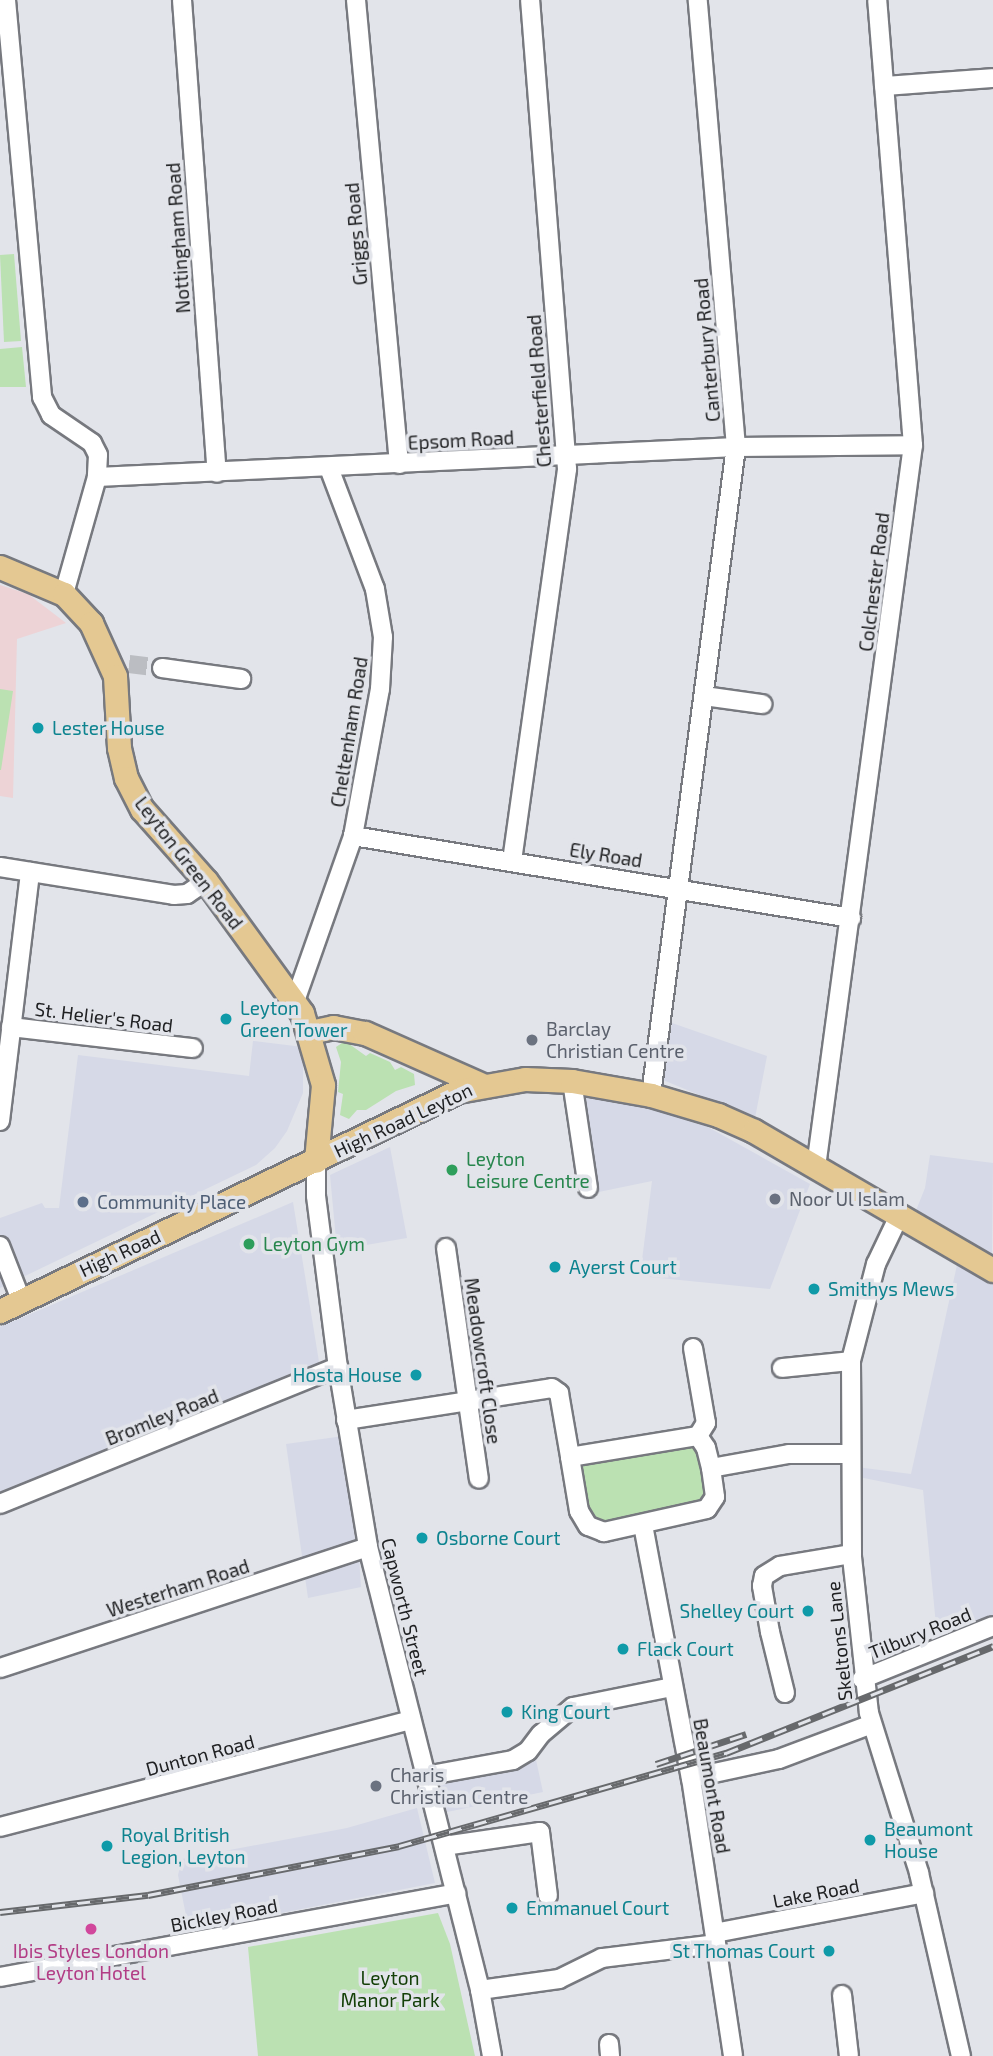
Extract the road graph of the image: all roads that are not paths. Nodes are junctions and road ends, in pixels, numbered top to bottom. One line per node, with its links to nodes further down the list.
1 (6, 0): 15 (street)
2 (182, 0): 14 (street, Nottingham Road)
3 (356, 0): 12 (street, Griggs Road)
4 (530, 0): 11 (street, Chesterfield Road)
5 (698, 0): 10 (street, Canterbury Road)
6 (877, 0): 8 (street, Colchester Road)
7 (993, 78): 8 (street)
8 (884, 86): 9 (street, Colchester Road)
9 (912, 445): 10 (street, Epsom Road); 28 (street, Colchester Road)
10 (736, 447): 11 (street, Epsom Road); 20 (street, Canterbury Road)
11 (565, 455): 12 (street, Epsom Road); 23 (street, Chesterfield Road)
12 (399, 464): 13 (street, Epsom Road)
13 (328, 468): 14 (street, Epsom Road); 22 (street, Cheltenham Road)
14 (217, 473): 15 (street, Epsom Road)
15 (97, 477): 17 (street)
16 (0, 567): 17 (main road, Leyton Green Road)
17 (64, 594): 26 (main road, Leyton Green Road)
18 (162, 668): 19 (street)
19 (241, 680)
20 (704, 696): 21 (street); 27 (street, Canterbury Road)
21 (762, 704)
22 (353, 836): 23 (street, Ely Road); 29 (street, Cheltenham Road)
23 (512, 861): 27 (street, Ely Road)
24 (0, 867): 25 (street)
25 (30, 872): 26 (street); 30 (street)
26 (206, 881): 29 (main road, Leyton Green Road)
27 (678, 889): 28 (street, Ely Road); 37 (street, Canterbury Road)
28 (851, 918): 41 (street, Colchester Road)
29 (295, 1001): 31 (main road, Leyton Green Road)
30 (11, 1027): 32 (street, St. Helier's Road); 36 (street)
31 (310, 1032): 33 (main road); 40 (main road, Leyton Green Road)
32 (192, 1048)
33 (430, 1064): 35 (main road); 38 (main road)
34 (572, 1081): 35 (main road, High Road Leyton); 37 (main road, High Road Leyton); 42 (street)
35 (480, 1084): 38 (main road, High Road Leyton)
36 (2, 1088): 39 (street)
37 (651, 1095): 41 (main road, High Road Leyton)
38 (437, 1100): 40 (main road, High Road Leyton)
39 (0, 1121)
40 (316, 1161): 47 (main road, High Road); 50 (street, Capworth Street)
41 (816, 1167): 43 (main road, High Road Leyton)
42 (588, 1188)
43 (899, 1216): 46 (main road, High Road Leyton); 49 (street, Skeltons Lane)
44 (0, 1245): 47 (street)
45 (446, 1248): 52 (street, Meadowcroft Close)
46 (993, 1270)
47 (10, 1306)
48 (693, 1348): 54 (street)
49 (851, 1361): 51 (street); 55 (street, Skeltons Lane)
50 (338, 1367): 53 (street, Capworth Street); 59 (street, Bromley Road)
51 (782, 1368)
52 (468, 1401): 53 (street); 56 (street); 58 (street, Meadowcroft Close)
53 (346, 1420): 61 (street, Capworth Street)
54 (698, 1436): 56 (street); 57 (street)
55 (849, 1454): 57 (street); 62 (street, Skeltons Lane)
56 (570, 1457): 60 (street)
57 (711, 1468): 60 (street)
58 (479, 1479)
59 (0, 1504)
60 (643, 1525): 66 (street, Beaumont Road)
61 (368, 1547): 64 (street, Westerham Road); 68 (street, Capworth Street)
62 (852, 1554): 65 (street, Skeltons Lane); 67 (street)
63 (993, 1626): 65 (street, Tilbury Road)
64 (0, 1668)
65 (862, 1679): 69 (street, Skeltons Lane)
66 (672, 1686): 70 (street); 71 (street, Beaumont Road)
67 (785, 1693)
68 (411, 1720): 70 (street, Capworth Street); 72 (street, Dunton Road)
69 (872, 1724): 71 (street); 75 (street, Skeltons Lane)
70 (425, 1776): 73 (street, Capworth Street)
71 (691, 1777): 77 (street, Beaumont Road)
72 (0, 1827)
73 (444, 1846): 74 (street, Capworth Street); 76 (street)
74 (456, 1893): 78 (street, Bickley Road); 79 (street, Capworth Street)
75 (924, 1893): 77 (street, Lake Road); 84 (street, Skeltons Lane)
76 (548, 1896)
77 (716, 1938): 79 (street, Lake Road); 82 (street, Beaumont Road)
78 (0, 1978)
79 (480, 1990): 81 (street, Capworth Street)
80 (842, 1995): 83 (street)
81 (492, 2056)
82 (733, 2056)
83 (849, 2056)
84 (961, 2056)

